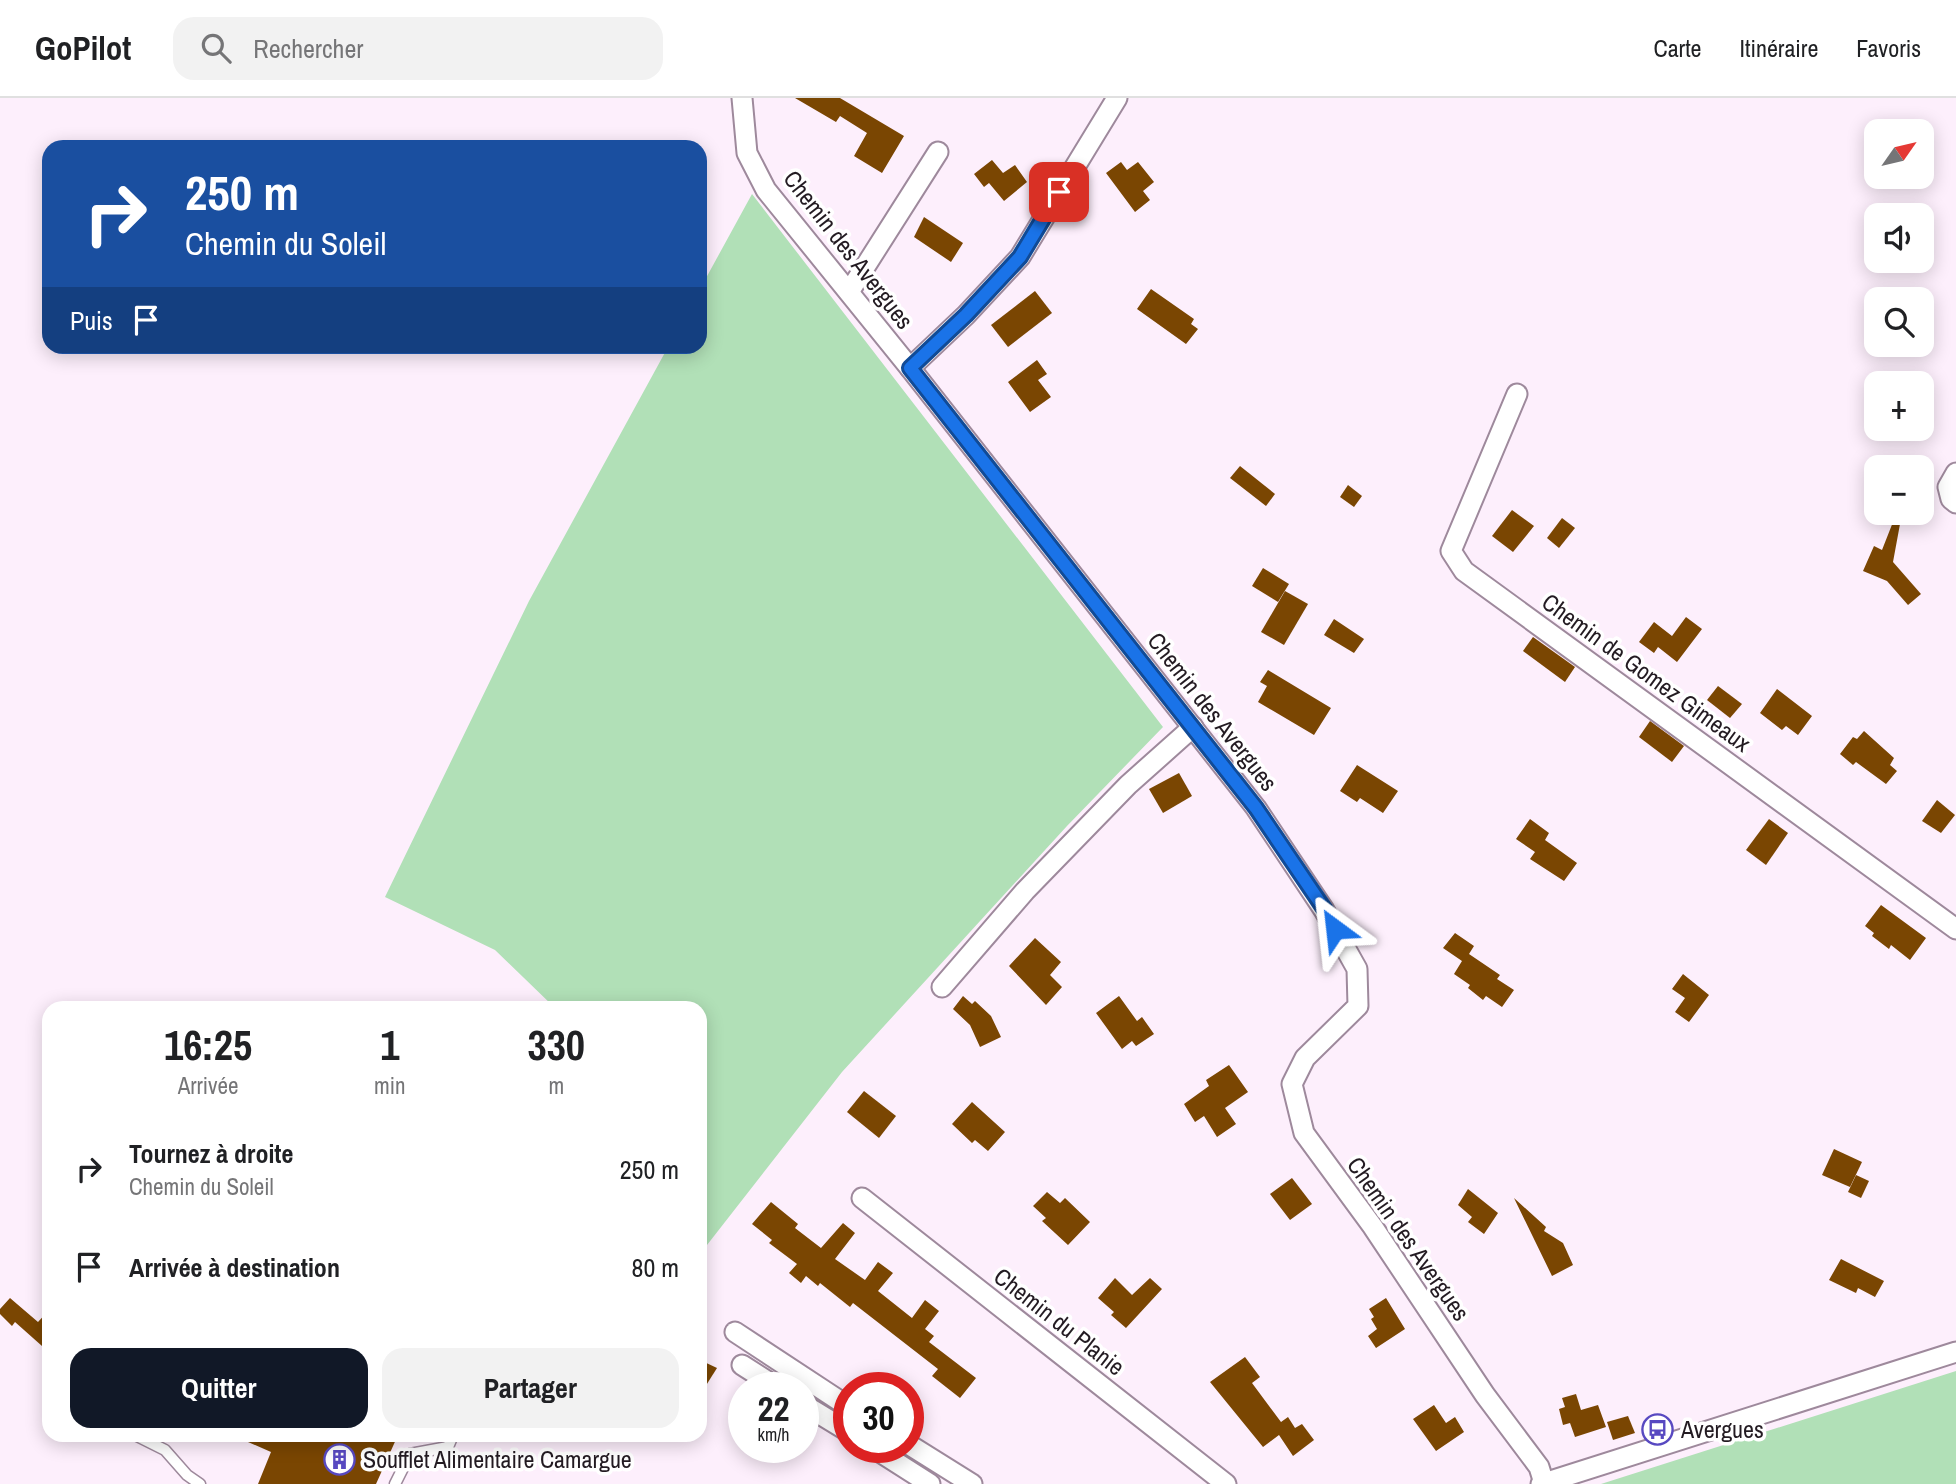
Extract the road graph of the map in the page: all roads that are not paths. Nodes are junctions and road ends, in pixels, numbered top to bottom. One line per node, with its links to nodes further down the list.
1 (742, 98): 4 (street, Chemin des Avergues)
2 (1117, 98): 5 (street)
3 (938, 152): 4 (street)
4 (849, 292): 5 (street, Chemin des Avergues)
5 (910, 368): 9 (street, Chemin des Avergues)
6 (1517, 394): 10 (street, Chemin de Gomez Gimeaux)
7 (1956, 473): 8 (street)
8 (1956, 503)
9 (1193, 727): 11 (street); 22 (street, Chemin des Avergues)
10 (1956, 929)
11 (942, 987)
12 (862, 1198): 27 (street, Chemin du Planie)
13 (735, 1332): 17 (street)
14 (1956, 1352): 22 (street)
15 (742, 1365): 16 (street)
16 (753, 1372)
17 (833, 1396)
18 (149, 1442): 23 (lane)
19 (450, 1442): 24 (lane)
20 (924, 1454): 26 (street)
21 (897, 1463): 25 (street)
22 (1542, 1483)
23 (200, 1484)
24 (394, 1484)
25 (930, 1484)
26 (972, 1484)
27 (1226, 1484)

